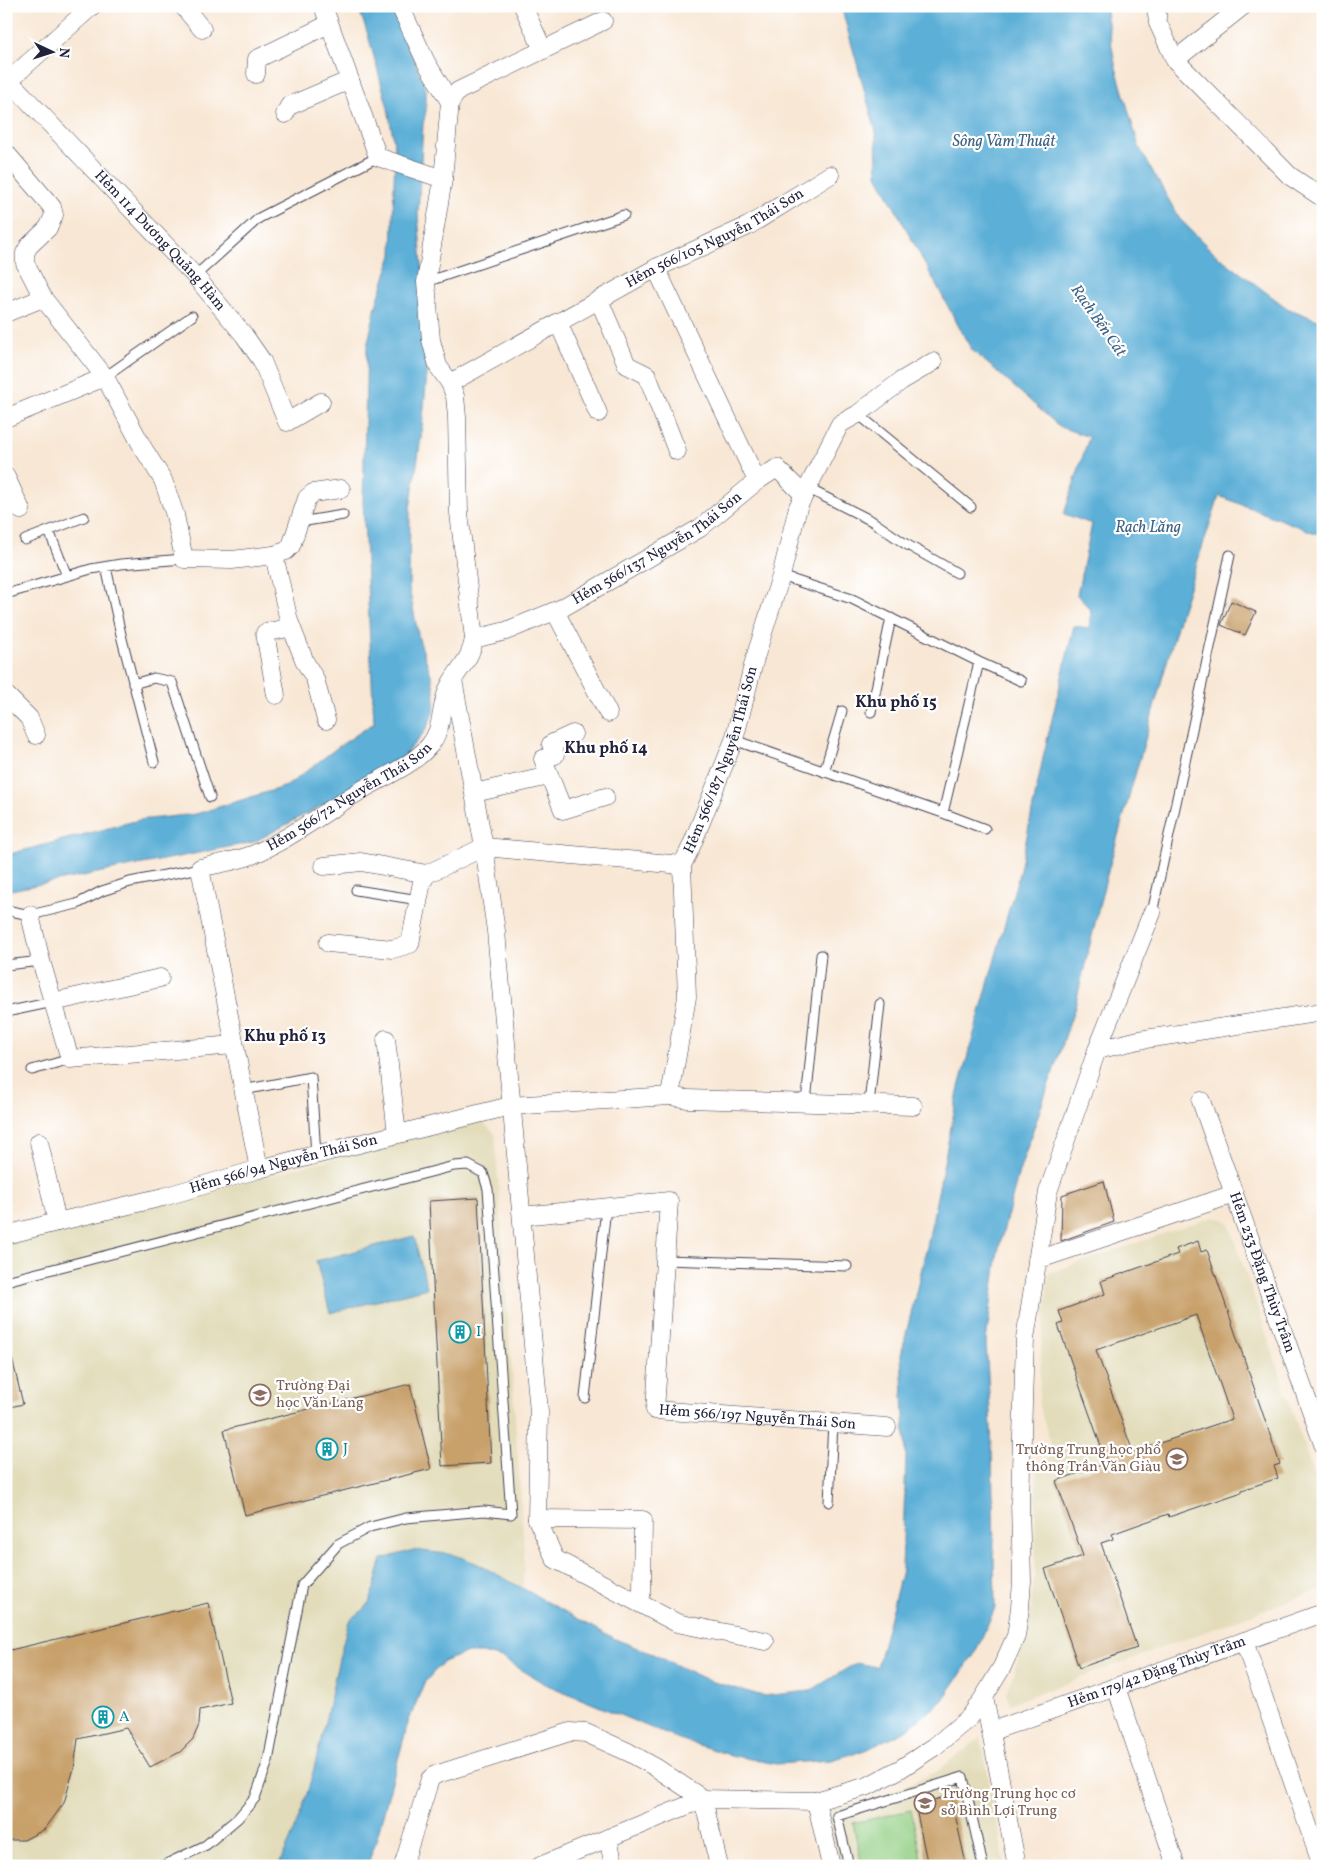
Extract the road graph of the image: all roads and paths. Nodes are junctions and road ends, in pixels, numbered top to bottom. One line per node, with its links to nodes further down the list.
1 (92, 6): 15 (street)
2 (183, 6): 10 (street)
3 (323, 6): 9 (street)
4 (400, 6): 16 (street)
5 (523, 6): 11 (street)
6 (1156, 6): 12 (street)
7 (1243, 6): 12 (street)
8 (603, 21): 11 (street)
9 (330, 24): 13 (street); 14 (street)
10 (202, 29)
11 (543, 50): 16 (street)
12 (1175, 60): 22 (street)
13 (256, 74)
14 (350, 80): 17 (street); 19 (street)
15 (7, 81): 25 (street, Hẻm 114 Dương Quảng Hàm)
16 (450, 102): 21 (street)
17 (285, 114)
18 (6, 153): 27 (street)
19 (378, 157): 21 (street); 25 (lane)
20 (830, 174): 24 (street, Hẻm 566/105 Nguyễn Thái Sơn)
21 (443, 179): 26 (street)
22 (1323, 198)
23 (624, 215): 26 (lane)
24 (656, 268): 28 (street, Hẻm 566/105 Nguyễn Thái Sơn); 41 (street, Hẻm 566/137 Nguyễn Thái Sơn)
25 (196, 276): 35 (street, Hẻm 114 Dương Quảng Hàm)
26 (426, 282): 34 (street)
27 (43, 298): 29 (street); 33 (street)
28 (599, 300): 31 (street, Hẻm 566/105 Nguyễn Thái Sơn); 39 (street)
29 (6, 313)
30 (192, 316): 33 (lane)
31 (558, 322): 34 (street, Hẻm 566/105 Nguyễn Thái Sơn); 36 (street)
32 (933, 362): 37 (street, Hẻm 566/187 Nguyễn Thái Sơn)
33 (105, 377): 38 (street); 53 (street)
34 (450, 383): 62 (street)
35 (322, 402)
36 (598, 413)
37 (858, 414): 43 (street, Hẻm 566/187 Nguyễn Thái Sơn); 44 (lane)
38 (6, 418)
39 (677, 451)
40 (6, 477): 45 (street)
41 (757, 481): 43 (street, Hẻm 566/137 Nguyễn Thái Sơn); 59 (street, Hẻm 566/137 Nguyễn Thái Sơn)
42 (342, 489): 48 (street)
43 (805, 492): 55 (lane); 57 (street, Hẻm 566/187 Nguyễn Thái Sơn)
44 (971, 507)
45 (21, 510)
46 (343, 515): 48 (lane)
47 (84, 517): 49 (lane)
48 (300, 522): 51 (street)
49 (49, 530): 50 (lane); 56 (lane)
50 (26, 540)
51 (274, 555): 53 (street); 61 (street)
52 (1230, 555): 92 (lane)
53 (184, 559): 54 (lane)
54 (106, 567): 56 (lane); 66 (lane)
55 (957, 573)
56 (68, 576): 58 (lane)
57 (781, 576): 60 (lane); 75 (street, Hẻm 566/187 Nguyễn Thái Sơn)
58 (6, 594)
59 (555, 611): 62 (street, Hẻm 566/137 Nguyễn Thái Sơn); 71 (street, Hẻm 566/137 Nguyễn Thái Sơn)
60 (891, 618): 63 (lane); 70 (lane)
61 (291, 627): 68 (street); 72 (street)
62 (474, 639): 64 (street)
63 (979, 662): 65 (lane); 82 (lane)
64 (452, 679): 79 (street); 87 (street, Hẻm 566/72 Nguyễn Thái Sơn)
65 (1021, 681)
66 (133, 684): 76 (lane); 80 (lane)
67 (6, 694): 74 (street)
68 (276, 695)
69 (842, 711): 77 (lane)
70 (871, 712)
71 (608, 713)
72 (326, 720)
73 (574, 734): 78 (street)
74 (36, 735)
75 (734, 740): 77 (lane); 85 (street, Hẻm 566/187 Nguyễn Thái Sơn)
76 (154, 762)
77 (824, 772): 82 (lane)
78 (549, 776): 79 (street); 81 (street)
79 (474, 793): 84 (street)
80 (210, 797)
81 (605, 797)
82 (943, 813): 83 (lane)
83 (984, 829)
84 (484, 847): 85 (street); 88 (street); 113 (street)
85 (682, 865): 109 (street, Hẻm 566/187 Nguyễn Thái Sơn)
86 (324, 866): 88 (street)
87 (200, 868): 93 (lane, Hẻm 566/72 Nguyễn Thái Sơn); 104 (street)
88 (427, 874): 90 (street)
89 (356, 890): 90 (lane)
90 (418, 900): 94 (street)
91 (6, 910): 93 (lane, Hẻm 566/72 Nguyễn Thái Sơn)
92 (1152, 913): 105 (street)
93 (30, 916): 96 (street)
94 (328, 943)
95 (821, 955): 111 (lane)
96 (41, 961): 97 (lane); 99 (street)
97 (6, 965)
98 (160, 978): 99 (street)
99 (53, 1002): 101 (lane); 106 (street)
100 (880, 1004): 112 (lane)
101 (6, 1012)
102 (1322, 1015): 105 (street)
103 (386, 1039): 115 (street)
104 (234, 1045): 106 (street); 108 (street)
105 (1097, 1050): 125 (street)
106 (70, 1059): 107 (lane)
107 (32, 1070)
108 (243, 1090): 117 (lane); 118 (street)
109 (670, 1096): 111 (street); 113 (street)
110 (1202, 1101): 119 (street, Hẻm 233 Đặng Thùy Trâm)
111 (806, 1102): 112 (street)
112 (869, 1104): 114 (street)
113 (510, 1106): 115 (street, Hẻm 566/94 Nguyễn Thái Sơn); 121 (street)
114 (913, 1106)
115 (397, 1134): 117 (street, Hẻm 566/94 Nguyễn Thái Sơn)
116 (39, 1142): 122 (street)
117 (316, 1154): 118 (street, Hẻm 566/94 Nguyễn Thái Sơn)
118 (259, 1169): 122 (street, Hẻm 566/94 Nguyễn Thái Sơn)
119 (1234, 1194): 125 (street); 131 (street, Hẻm 233 Đặng Thùy Trâm)
120 (606, 1208): 121 (street, Hẻm 566/197 Nguyễn Thái Sơn); 124 (street, Hẻm 566/197 Nguyễn Thái Sơn); 128 (lane)
121 (522, 1216): 133 (street)
122 (57, 1222): 123 (street, Hẻm 566/94 Nguyễn Thái Sơn)
123 (6, 1235)
124 (665, 1260): 126 (lane); 129 (street, Hẻm 566/197 Nguyễn Thái Sơn)
125 (1037, 1260): 139 (street)
126 (847, 1266)
127 (6, 1281): 144 (lane)
128 (585, 1398)
129 (833, 1422): 130 (street, Hẻm 566/197 Nguyễn Thái Sơn); 132 (lane)
130 (887, 1427)
131 (1323, 1444)
132 (829, 1502)
133 (537, 1518): 134 (street); 136 (street)
134 (642, 1592)
135 (1323, 1613): 137 (street, Hẻm 179/42 Đặng Thùy Trâm)
136 (765, 1641)
137 (1244, 1641): 138 (street, Hẻm 179/42 Đặng Thùy Trâm); 154 (street)
138 (1116, 1687): 140 (street, Hẻm 179/42 Đặng Thùy Trâm); 153 (street)
139 (984, 1697): 140 (street); 142 (street)
140 (992, 1731): 152 (street)
141 (703, 1799): 142 (street); 143 (street); 145 (street); 148 (street)
142 (816, 1801): 149 (street)
143 (608, 1838): 146 (street); 147 (street)
144 (162, 1866)
145 (403, 1866)
146 (540, 1866)
147 (614, 1866)
148 (719, 1866)
149 (831, 1866)
150 (849, 1866): 151 (lane)
151 (983, 1866)
152 (1017, 1866)
153 (1176, 1866)
154 (1322, 1866)

